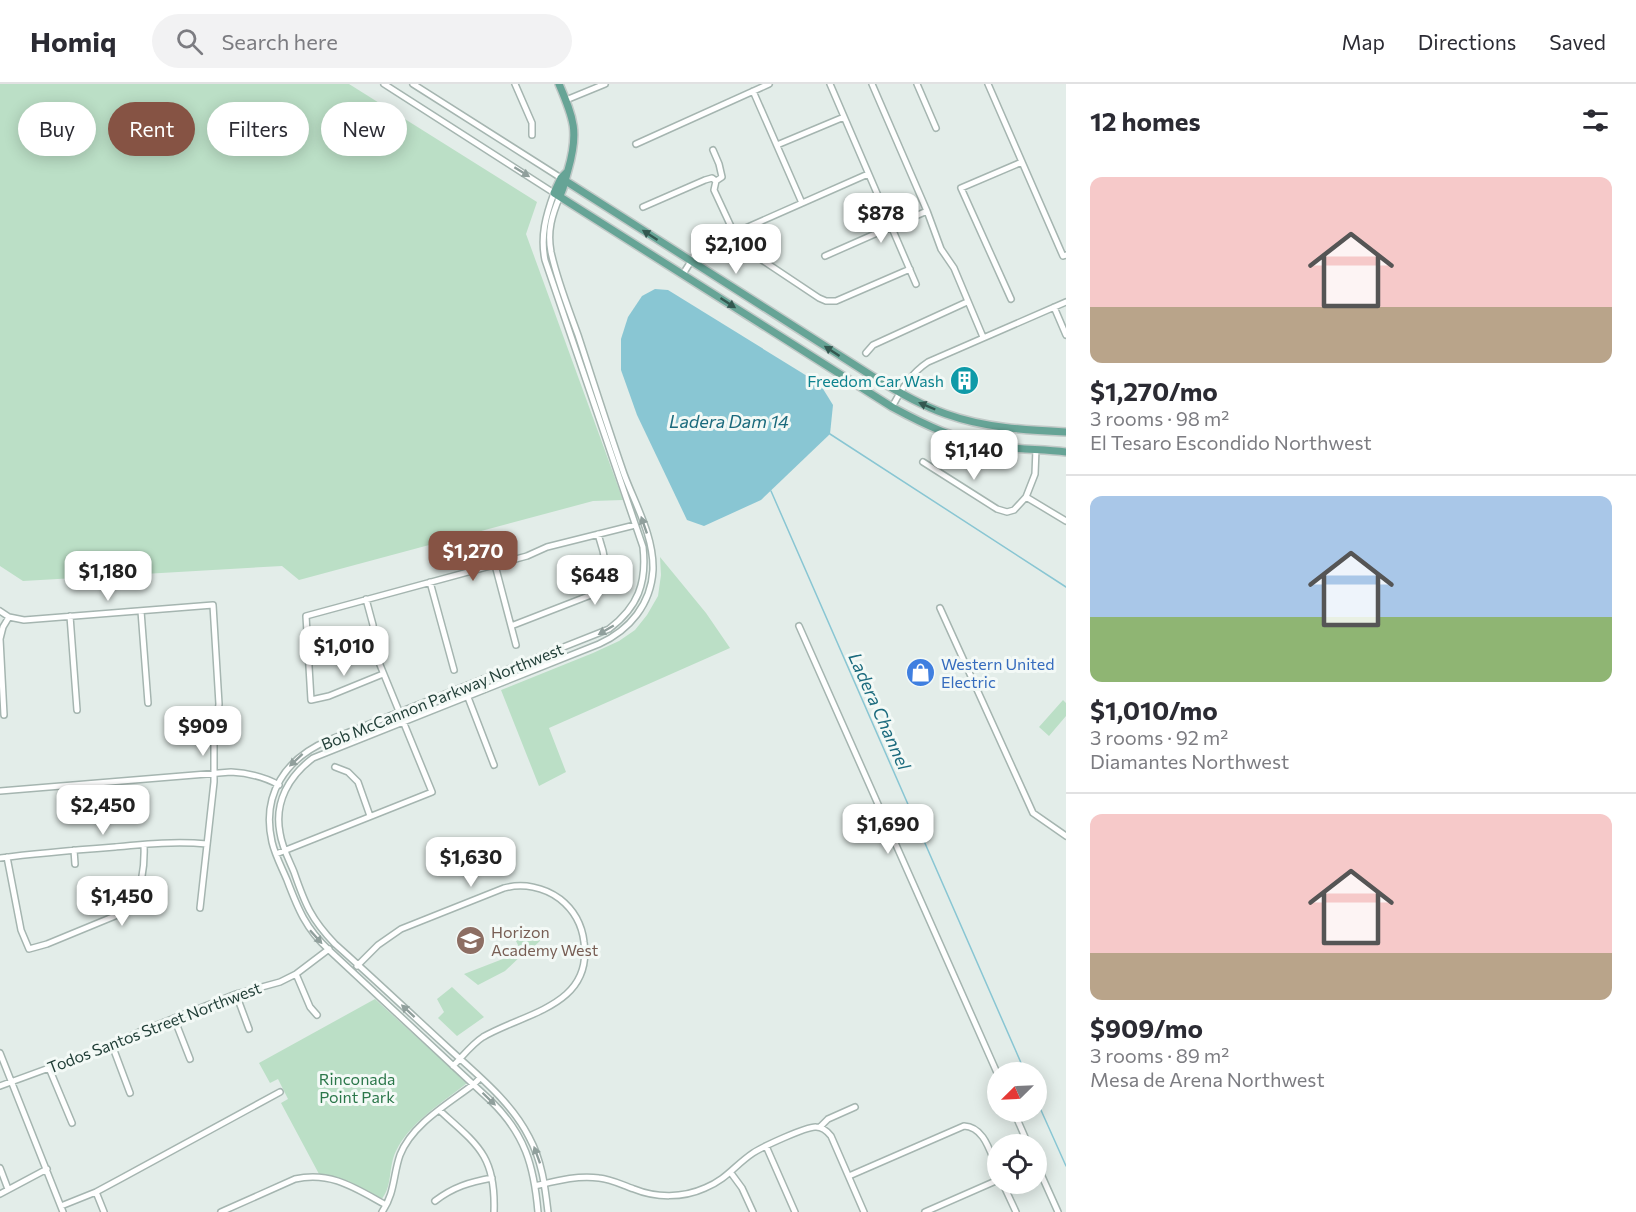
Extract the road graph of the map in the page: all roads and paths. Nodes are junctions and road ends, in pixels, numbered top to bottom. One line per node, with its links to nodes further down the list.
1 (384, 84): 23 (street, one-way to 23)
2 (413, 84): 21 (street)
3 (515, 84): 15 (street)
4 (559, 84): 12 (main road)
5 (605, 84): 12 (street)
6 (769, 84): 11 (street)
7 (830, 84): 13 (street)
8 (872, 84): 26 (street)
9 (917, 84): 14 (street)
10 (988, 84): 19 (street)
11 (753, 91): 16 (street); 17 (street)
12 (566, 100): 21 (main road)
13 (844, 117): 17 (street); 20 (street)
14 (936, 128)
15 (532, 135)
16 (636, 144)
17 (777, 146): 24 (street)
18 (713, 150): 22 (street)
19 (1022, 162): 29 (street); 35 (street)
20 (868, 174): 24 (street); 27 (street)
21 (564, 180): 23 (main road); 31 (main road, one-way to 21)
22 (716, 181): 25 (street); 28 (street)
23 (557, 194): 33 (main road); 50 (street, Bob McCannon Parkway Northwest); 66 (street, Bob McCannon Parkway Northwest, one-way to 23)
24 (802, 203): 28 (street)
25 (644, 207)
26 (927, 211): 27 (street); 36 (street)
27 (891, 227): 30 (street); 32 (street)
28 (734, 233): 31 (street); 32 (street)
29 (1065, 255)
30 (825, 256)
31 (691, 261): 33 (street); 42 (main road, one-way to 31)
32 (910, 269): 34 (street)
33 (683, 274): 43 (main road, one-way to 43)
34 (916, 284)
35 (1011, 299)
36 (967, 302): 40 (street); 41 (street)
37 (1066, 302): 38 (street)
38 (1054, 307): 39 (street); 40 (street)
39 (1066, 335)
40 (983, 337): 42 (street)
41 (866, 353)
42 (900, 393): 43 (street); 44 (main road, one-way to 42)
43 (892, 407): 45 (main road)
44 (1066, 432)
45 (1036, 449): 46 (main road); 48 (street)
46 (1066, 452)
47 (923, 462): 48 (street)
48 (1026, 497): 49 (street)
49 (1066, 521)
50 (635, 525): 51 (street); 65 (street, Bob McCannon Parkway Northwest, one-way to 65)
51 (598, 534): 52 (street); 60 (street)
52 (495, 564): 53 (street); 60 (street)
53 (430, 582): 54 (street); 63 (street)
54 (366, 599): 64 (street); 64 (street)
55 (940, 609): 79 (street)
56 (0, 610): 59 (street)
57 (141, 611): 58 (street); 67 (street); 74 (street)
58 (70, 616): 59 (street); 68 (street)
59 (9, 617): 70 (street)
60 (511, 626): 62 (street)
61 (799, 626): 101 (street)
62 (516, 645)
63 (454, 670)
64 (383, 674): 69 (street)
65 (464, 687): 66 (street); 69 (street, Bob McCannon Parkway Northwest)
66 (468, 696): 71 (street, Bob McCannon Parkway Northwest); 72 (street)
67 (148, 704)
68 (76, 710)
69 (399, 712): 71 (street); 75 (street, Bob McCannon Parkway Northwest, one-way to 75)
70 (4, 715)
71 (403, 721): 76 (street, Bob McCannon Parkway Northwest); 78 (street)
72 (494, 765)
73 (335, 767): 78 (street)
74 (215, 772): 75 (street); 77 (street); 80 (street)
75 (277, 784): 76 (street); 84 (street, Bob McCannon Parkway Northwest)
76 (286, 788): 83 (street, Bob McCannon Parkway Northwest)
77 (0, 790)
78 (370, 816): 83 (street)
79 (1066, 836)
80 (207, 844): 81 (street); 87 (street)
81 (144, 845): 82 (street); 85 (street)
82 (74, 850): 85 (street); 86 (street)
83 (285, 850): 84 (street); 88 (street, Bob McCannon Parkway Northwest)
84 (276, 854): 89 (street, Bob McCannon Parkway Northwest, one-way to 89)
85 (3, 858)
86 (75, 864)
87 (200, 908)
88 (334, 944): 89 (street, Todos Santos Street Northwest); 90 (street, Bob McCannon Parkway Northwest)
89 (329, 950): 91 (street, Bob McCannon Parkway Northwest); 92 (street, Todos Santos Street Northwest)
90 (358, 965): 91 (street); 100 (street, Bob McCannon Parkway Northwest, one-way to 90); 100 (street)
91 (352, 972): 102 (street, Bob McCannon Parkway Northwest)
92 (296, 974): 93 (street, Todos Santos Street Northwest); 94 (street)
93 (236, 993): 95 (street, Todos Santos Street Northwest); 96 (street)
94 (317, 1015)
95 (174, 1018): 97 (street, Todos Santos Street Northwest); 99 (street)
96 (249, 1029)
97 (112, 1045): 103 (street, Todos Santos Street Northwest); 109 (street)
98 (0, 1053): 105 (street)
99 (190, 1059)
100 (460, 1059): 102 (street); 104 (street, Bob McCannon Parkway Northwest)
101 (992, 1062)
102 (453, 1066): 106 (street, Bob McCannon Parkway Northwest)
103 (49, 1068): 105 (street, Todos Santos Street Northwest); 112 (street)
104 (480, 1078): 106 (street); 121 (street, Bob McCannon Parkway Northwest, one-way to 104)
105 (12, 1082): 107 (street, Todos Santos Street Northwest); 117 (street)
106 (474, 1084): 111 (street); 122 (street, Bob McCannon Parkway Northwest, one-way to 122)
107 (0, 1086)
108 (280, 1092): 126 (street)
109 (130, 1093)
110 (855, 1107): 113 (street)
111 (439, 1110): 120 (street); 130 (street)
112 (72, 1123)
113 (820, 1127): 114 (street); 119 (street)
114 (766, 1146): 118 (street); 140 (street)
115 (987, 1146): 119 (street)
116 (0, 1168): 125 (street)
117 (46, 1169): 125 (street); 131 (street)
118 (731, 1173): 121 (street); 139 (street)
119 (849, 1176): 141 (street)
120 (492, 1178): 129 (street); 136 (street)
121 (545, 1184): 122 (street); 138 (street, Bob McCannon Parkway Northwest)
122 (536, 1185): 137 (street, Bob McCannon Parkway Northwest)
123 (987, 1185): 132 (street)
124 (1047, 1188): 144 (street)
125 (8, 1189): 127 (street)
126 (96, 1192): 131 (street); 133 (street)
127 (0, 1194)
128 (1008, 1194): 143 (street)
129 (435, 1201)
130 (384, 1208): 134 (street); 135 (street)
131 (62, 1209)
132 (932, 1211): 142 (street)
133 (104, 1212)
134 (220, 1212)
135 (391, 1212)
136 (494, 1212)
137 (538, 1212)
138 (548, 1212)
139 (753, 1212)
140 (795, 1212)
141 (864, 1212)
142 (925, 1212)
143 (1016, 1212)
144 (1058, 1212)

